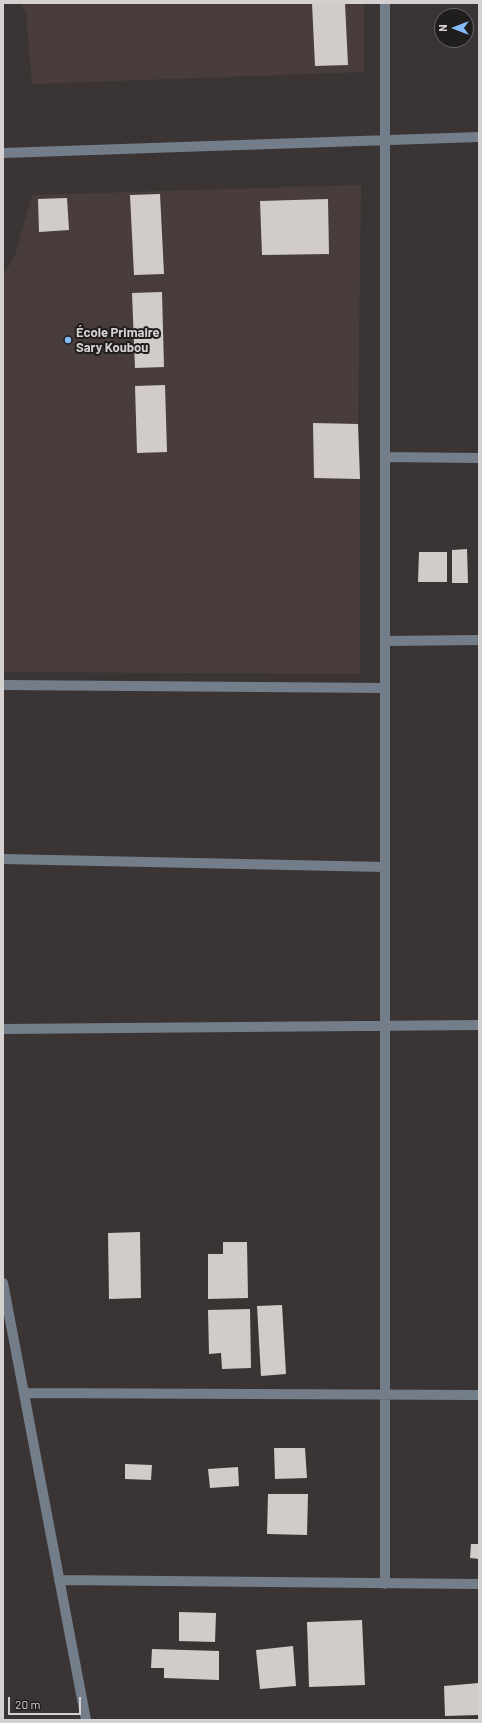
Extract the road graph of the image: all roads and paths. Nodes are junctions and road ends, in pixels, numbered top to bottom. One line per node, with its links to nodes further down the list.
1 (385, 3): 3 (street)
2 (479, 137): 3 (street)
3 (385, 140): 4 (street); 5 (street)
4 (3, 153)
5 (385, 458): 6 (street); 8 (street)
6 (479, 458)
7 (479, 640): 8 (street)
8 (385, 641): 10 (street)
9 (3, 685): 10 (street)
10 (385, 688): 12 (street)
11 (3, 859): 12 (street)
12 (385, 867): 13 (street)
13 (385, 1025): 14 (street); 15 (street); 18 (street)
14 (479, 1026)
15 (3, 1029)
16 (3, 1283): 17 (street)
17 (25, 1393): 18 (street); 20 (street)
18 (385, 1395): 19 (street); 21 (street)
19 (479, 1395)
20 (59, 1580): 21 (street); 23 (street)
21 (385, 1584): 22 (street)
22 (479, 1584)
23 (86, 1720)

